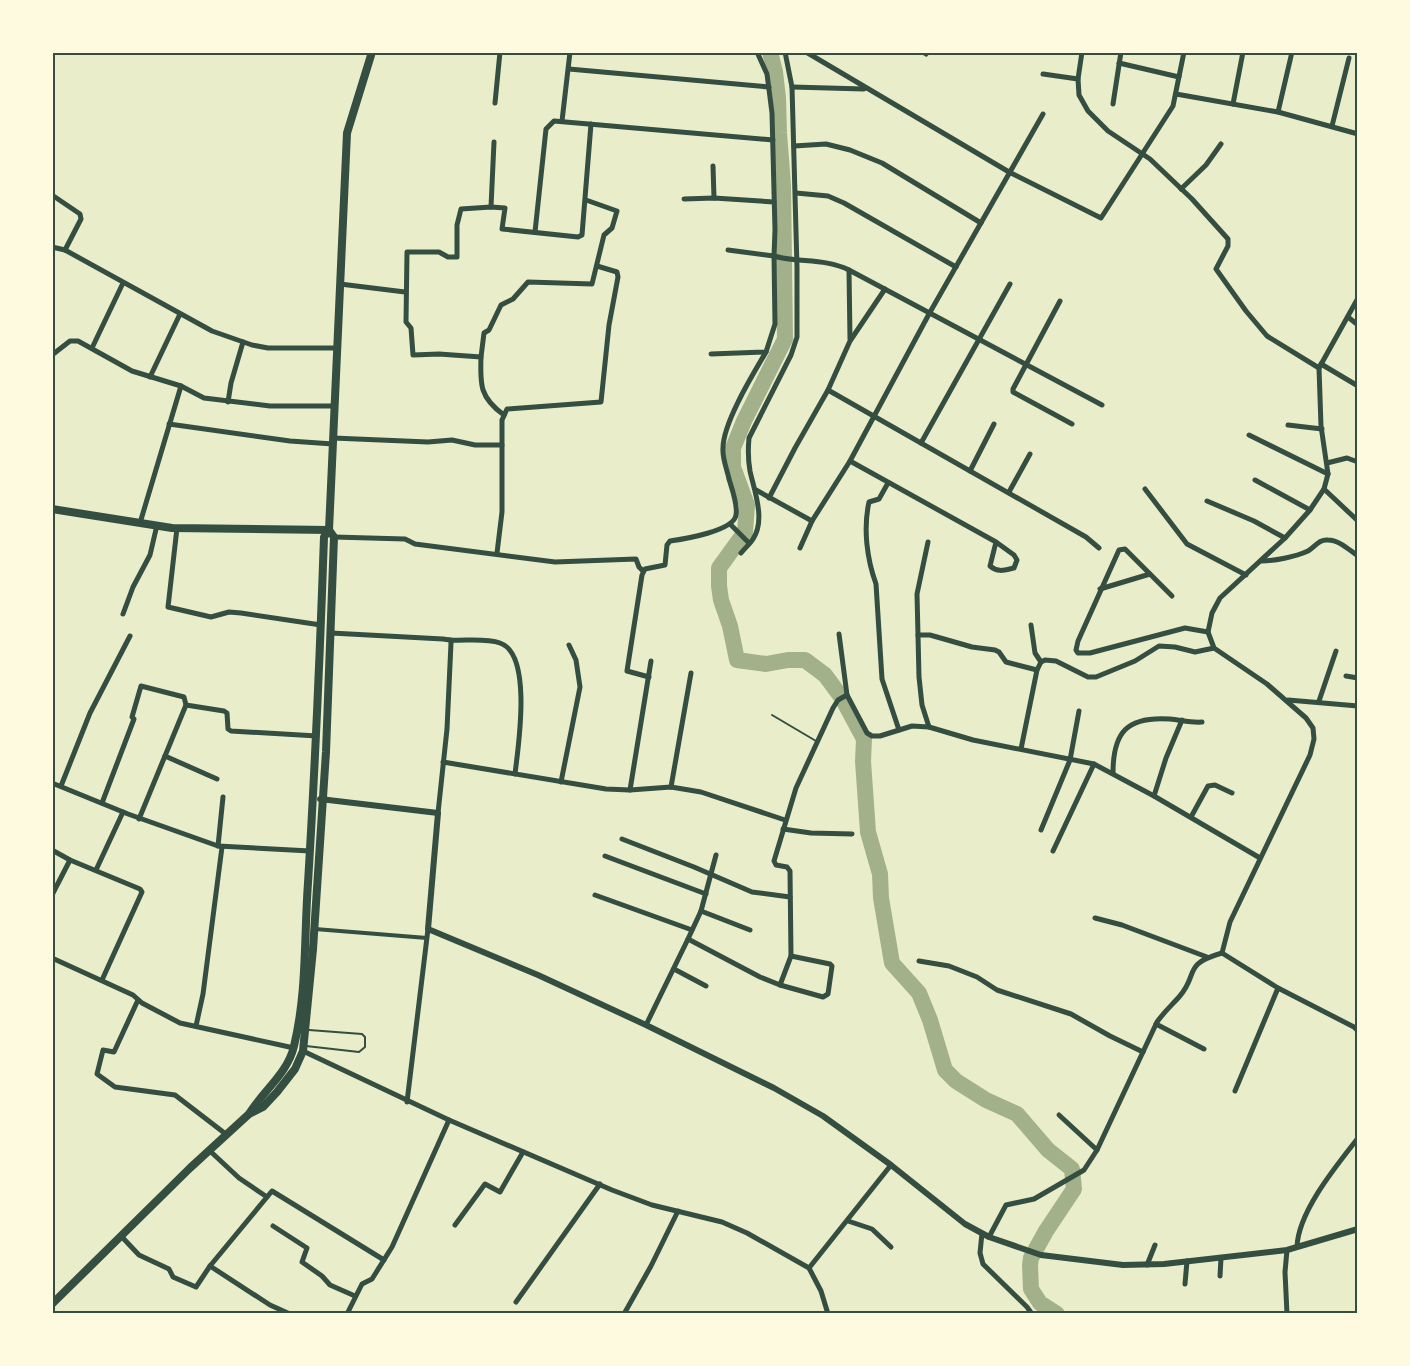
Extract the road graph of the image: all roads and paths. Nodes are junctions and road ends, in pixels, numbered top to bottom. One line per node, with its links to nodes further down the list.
1 (372, 52): 59 (main road)
2 (500, 52): 24 (street)
3 (570, 52): 16 (street)
4 (757, 52): 20 (street)
5 (785, 52): 21 (street)
6 (806, 52): 14 (street)
7 (823, 52): 14 (street)
8 (1082, 52): 19 (street)
9 (1121, 52): 15 (street)
10 (1184, 52): 18 (street)
11 (1243, 52): 26 (street)
12 (1292, 52): 27 (street)
13 (1349, 58): 31 (street)
14 (818, 60): 22 (street)
15 (1119, 63): 18 (street); 25 (street)
16 (569, 69): 20 (street); 29 (street)
17 (1043, 74): 19 (street)
18 (1179, 77): 23 (street)
19 (1078, 79): 37 (street)
20 (769, 87): 33 (street)
21 (792, 87): 22 (street); 36 (street)
22 (866, 89): 39 (street)
23 (1176, 94): 26 (street); 37 (street)
24 (495, 103)
25 (1113, 104)
26 (1233, 104): 27 (street)
27 (1278, 112): 31 (street)
28 (1043, 114): 39 (street)
29 (562, 121): 30 (street); 49 (street)
30 (591, 124): 33 (street); 45 (street)
31 (1332, 126): 32 (street)
32 (1358, 134)
33 (773, 140): 46 (street)
34 (494, 142): 47 (street)
35 (1221, 144): 40 (street)
36 (794, 146): 41 (street); 48 (street)
37 (1144, 153): 39 (street); 40 (street)
38 (713, 166): 43 (street)
39 (1009, 172): 48 (street)
40 (1181, 189): 79 (street)
41 (796, 193): 54 (street); 56 (street)
42 (52, 195): 51 (street)
43 (714, 198): 44 (street); 46 (street)
44 (684, 199)
45 (586, 200): 49 (street); 55 (street)
46 (774, 202): 53 (street)
47 (491, 207): 49 (street); 62 (street)
48 (981, 223): 56 (street)
49 (535, 232)
50 (52, 247): 51 (street)
51 (65, 250): 58 (street)
52 (728, 250): 53 (street)
53 (777, 257): 54 (street); 74 (street)
54 (794, 259): 57 (street); 108 (street)
55 (597, 266): 77 (street); 87 (street)
56 (956, 267): 66 (street)
57 (849, 270): 61 (street); 70 (street)
58 (123, 283): 65 (street); 72 (street)
59 (340, 284): 62 (street); 73 (main road)
60 (1010, 284): 69 (street)
61 (885, 289): 66 (street); 70 (street)
62 (405, 292): 77 (street)
63 (1358, 298): 67 (street)
64 (1060, 301): 78 (street)
65 (180, 314): 71 (street); 80 (street)
66 (929, 314): 69 (street); 88 (street)
67 (1347, 318): 68 (street); 79 (street)
68 (1358, 325)
69 (978, 339): 78 (street); 96 (street)
70 (850, 341): 83 (street)
71 (243, 342): 73 (street); 84 (street)
72 (92, 348): 76 (street); 80 (street)
73 (337, 348): 86 (main road)
74 (766, 352): 75 (street); 118 (street)
75 (711, 354)
76 (52, 355)
77 (481, 357): 87 (street)
78 (1027, 364): 85 (street); 91 (street)
79 (1320, 366): 82 (street); 93 (street)
80 (150, 377): 81 (street)
81 (181, 386): 84 (street); 89 (street)
82 (1358, 386)
83 (828, 390): 88 (street); 110 (street)
84 (228, 402): 86 (street)
85 (1102, 405)
86 (334, 406): 95 (main road)
87 (504, 415): 97 (street)
88 (874, 416): 96 (street); 99 (street)
89 (169, 424): 95 (street); 116 (street)
90 (994, 424): 102 (street)
91 (1072, 424)
92 (1288, 425): 93 (street)
93 (1322, 429): 101 (street)
94 (1249, 435): 103 (street)
95 (333, 441): 97 (street); 120 (main road)
96 (921, 443): 102 (street)
97 (502, 445): 128 (street)
98 (1030, 454): 109 (street)
99 (850, 461): 105 (street); 114 (street)
100 (1358, 462): 101 (street)
101 (1327, 463): 103 (street)
102 (970, 471): 109 (street)
103 (1328, 474): 107 (street)
104 (1255, 480): 113 (street)
105 (888, 483): 123 (street); 165 (street)
106 (1146, 489): 133 (street)
107 (1324, 489): 113 (street); 115 (street)
108 (756, 490): 110 (street); 124 (street)
109 (1009, 492): 126 (street)
110 (769, 498): 114 (street)
111 (1208, 501): 121 (street)
112 (52, 509): 116 (main road)
113 (1310, 510): 121 (street)
114 (812, 521): 125 (street)
115 (1358, 521)
116 (141, 523): 117 (main road)
117 (157, 525): 119 (main road); 136 (street)
118 (732, 527): 124 (street); 131 (street)
119 (177, 528): 120 (main road); 137 (street)
120 (331, 534): 128 (street); 137 (main road); 140 (main road)
121 (1285, 538): 130 (street)
122 (928, 542): 142 (street)
123 (996, 542): 123 (street)
124 (749, 543): 127 (street)
125 (800, 548)
126 (1099, 548)
127 (741, 553)
128 (497, 554): 131 (street)
129 (1358, 556): 130 (street)
130 (1261, 561): 133 (street)
131 (643, 571): 153 (street)
132 (1150, 574): 134 (street); 134 (street); 135 (street)
133 (1246, 575): 139 (street)
134 (1100, 589): 139 (street)
135 (1172, 596)
136 (123, 614)
137 (321, 624): 166 (main road)
138 (1031, 625): 149 (street)
139 (1208, 632): 146 (street)
140 (331, 633): 144 (street); 184 (main road)
141 (839, 634): 155 (street)
142 (918, 635): 150 (street); 164 (street)
143 (130, 636): 178 (street)
144 (451, 643): 171 (street); 174 (street)
145 (569, 645): 176 (street)
146 (1214, 648): 149 (street); 156 (street)
147 (1336, 651): 157 (street)
148 (651, 662): 153 (street)
149 (1041, 662): 150 (street)
150 (1037, 670): 168 (street)
151 (691, 673): 179 (street)
152 (1346, 676): 154 (street)
153 (649, 677): 180 (street)
154 (1358, 678)
155 (847, 696): 165 (street); 167 (street)
156 (1288, 700): 157 (street); 201 (street)
157 (1319, 701): 159 (street)
158 (186, 705): 166 (street); 169 (street); 185 (street)
159 (1358, 706)
160 (1079, 711): 170 (street)
161 (772, 715): 167 (lane)
162 (1182, 720): 163 (street); 173 (street); 182 (street)
163 (1202, 722)
164 (929, 727): 165 (street); 168 (street)
165 (899, 730)
166 (316, 736): 184 (main road)
167 (818, 742): 190 (street)
168 (1021, 749): 170 (street)
169 (165, 756): 175 (street); 189 (street)
170 (1070, 760): 172 (street); 192 (street)
171 (443, 762): 174 (street); 187 (street)
172 (1094, 764): 173 (street); 198 (street)
173 (1113, 773): 182 (street)
174 (515, 774): 176 (street)
175 (217, 778)
176 (561, 782): 180 (street)
177 (52, 783): 178 (street)
178 (61, 786): 185 (street)
179 (671, 787): 180 (street); 190 (street)
180 (630, 790)
181 (1232, 793): 188 (street)
182 (1154, 796): 188 (street)
183 (224, 797): 195 (street)
184 (318, 798): 187 (street); 197 (main road); 211 (main road)
185 (102, 803): 186 (street)
186 (123, 812): 189 (street); 203 (street)
187 (438, 813): 212 (street)
188 (1191, 817): 201 (street)
189 (139, 819): 195 (street)
190 (785, 820): 191 (street)
191 (783, 829): 193 (street); 208 (street)
192 (1041, 830)
193 (852, 834)
194 (622, 839): 204 (street)
195 (220, 847): 197 (street); 230 (street)
196 (52, 850): 202 (street)
197 (310, 851): 233 (main road)
198 (1053, 851)
199 (716, 855): 204 (street)
200 (605, 856): 205 (street)
201 (1260, 858): 217 (street)
202 (70, 860): 203 (street); 206 (street)
203 (96, 870): 223 (street)
204 (711, 874): 205 (street); 208 (street)
205 (706, 894): 209 (street)
206 (52, 895)
207 (595, 895): 213 (street)
208 (790, 897): 218 (street)
209 (701, 911): 213 (street); 214 (street)
210 (1095, 918): 219 (street)
211 (315, 929): 215 (street); 232 (main road)
212 (428, 929): 215 (street); 229 (street)
213 (692, 930): 216 (street)
214 (750, 930)
215 (427, 938): 237 (street)
216 (688, 939): 222 (street); 224 (street)
217 (1222, 953): 219 (street); 226 (street)
218 (791, 956): 224 (street); 224 (street)
219 (1207, 957): 228 (street)
220 (52, 958): 223 (street)
221 (919, 961): 235 (street)
222 (674, 969): 225 (street); 229 (street)
223 (102, 980): 227 (street)
224 (780, 985)
225 (706, 986)
226 (1278, 988): 231 (street); 236 (street)
227 (138, 1000): 230 (street); 240 (street)
228 (1156, 1024): 234 (street); 235 (street)
229 (646, 1025): 245 (street)
230 (196, 1026): 233 (street)
231 (1356, 1027)
232 (306, 1030): 233 (main road); 233 (lane)
233 (300, 1048): 237 (street); 240 (main road)
234 (1204, 1049)
235 (1143, 1052): 242 (street)
236 (1234, 1091)
237 (407, 1101): 239 (street)
238 (1059, 1115): 242 (street)
239 (448, 1120): 244 (street); 260 (street)
240 (227, 1135): 243 (main road)
241 (1358, 1138): 257 (street)
242 (1097, 1150): 253 (street)
243 (210, 1151): 247 (street); 254 (main road)
244 (523, 1152): 246 (street); 250 (street)
245 (891, 1165): 249 (street); 253 (street)
246 (600, 1184): 248 (street); 268 (street)
247 (267, 1197): 260 (street); 263 (street)
248 (678, 1211): 264 (street); 272 (street)
249 (848, 1221): 256 (street); 264 (street)
250 (455, 1225)
251 (273, 1226): 267 (street)
252 (1358, 1229): 257 (street)
253 (986, 1235): 262 (street); 274 (street)
254 (121, 1236): 263 (street); 269 (main road)
255 (1155, 1245): 262 (street)
256 (891, 1247)
257 (1297, 1247): 258 (street)
258 (1287, 1250): 259 (street); 275 (street)
259 (1221, 1258): 261 (street); 265 (street)
260 (384, 1260): 267 (street)
261 (1188, 1261): 262 (street); 266 (street)
262 (1147, 1265)
263 (210, 1266): 270 (street)
264 (809, 1268): 273 (street)
265 (1220, 1276)
266 (1185, 1284)
267 (355, 1296): 271 (street)
268 (516, 1302)
269 (52, 1304)
270 (290, 1314)
271 (347, 1314)
272 (624, 1314)
273 (828, 1314)
274 (1032, 1314)
275 (1287, 1314)

